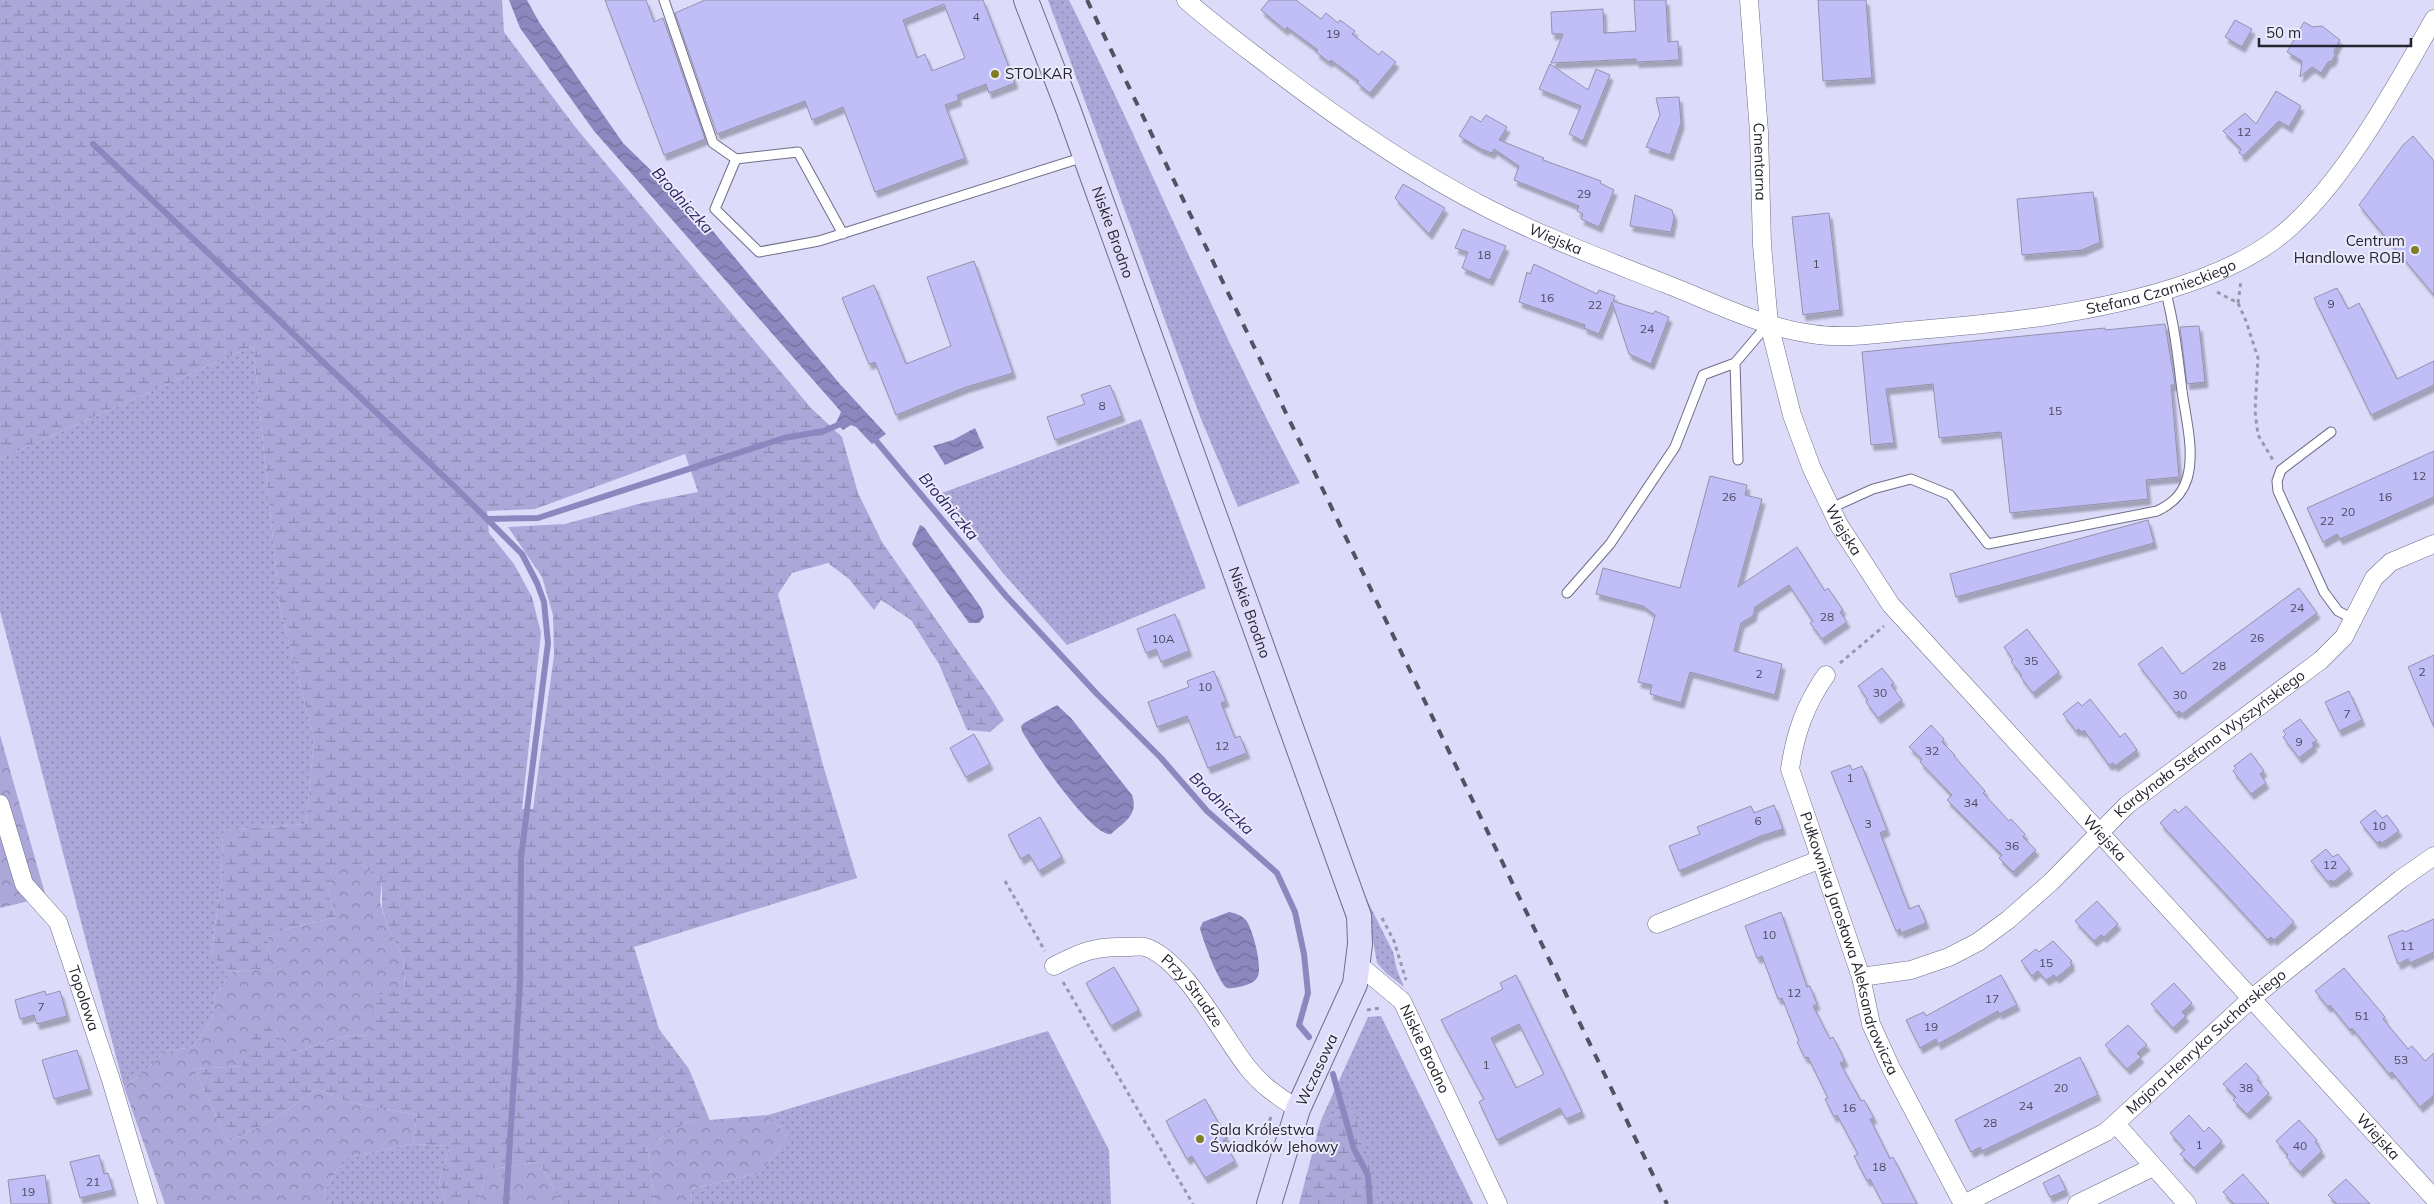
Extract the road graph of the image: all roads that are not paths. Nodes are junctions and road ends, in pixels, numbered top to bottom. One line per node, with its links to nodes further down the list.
1 (664, 0): 7 (lane)
2 (1026, 0): 6 (street, Niskie Brodno)
3 (1186, 0): 10 (street, Wiejska)
4 (1749, 0): 10 (street, Cmentarna)
5 (2434, 19): 9 (street, Stefana Czarnieckiego)
6 (1085, 157): 8 (lane); 25 (street, Niskie Brodno)
7 (736, 159): 8 (lane); 8 (lane)
8 (843, 234)
9 (2165, 289): 10 (street, Stefana Czarnieckiego); 14 (lane)
10 (1768, 324): 11 (lane); 14 (street, Wiejska)
11 (1734, 363): 13 (lane); 16 (lane)
12 (2331, 432): 17 (lane)
13 (1738, 460)
14 (1831, 508): 20 (street, Wiejska)
15 (2434, 544): 17 (street, Kardynała Stefana Wyszyńskiego)
16 (1568, 593)
17 (2354, 619): 20 (street, Kardynała Stefana Wyszyńskiego)
18 (1826, 675): 22 (street, Pułkownika Jarosława Aleksandrowicza)
19 (0, 804): 32 (street, Topolowa)
20 (2099, 832): 26 (street, Kardynała Stefana Wyszyńskiego); 27 (street, Wiejska)
21 (2434, 856): 27 (street, Majora Henryka Sucharskiego)
22 (1821, 860): 23 (street); 26 (street, Pułkownika Jarosława Aleksandrowicza)
23 (1656, 924)
24 (1054, 966): 28 (street, Przy Strudze)
25 (1359, 966): 28 (street, Wczasowa); 34 (street, Niskie Brodno)
26 (1861, 978): 35 (street, Pułkownika Jarosława Aleksandrowicza)
27 (2251, 999): 29 (street, Majora Henryka Sucharskiego); 31 (street, Wiejska)
28 (1298, 1109): 33 (street, Wczasowa)
29 (2116, 1124): 30 (street); 35 (street, Majora Henryka Sucharskiego)
30 (2153, 1167): 36 (street); 37 (street)
31 (2434, 1198)
32 (148, 1204)
33 (1269, 1204)
34 (1498, 1204)
35 (1963, 1204)
36 (2077, 1204)
37 (2187, 1204)

